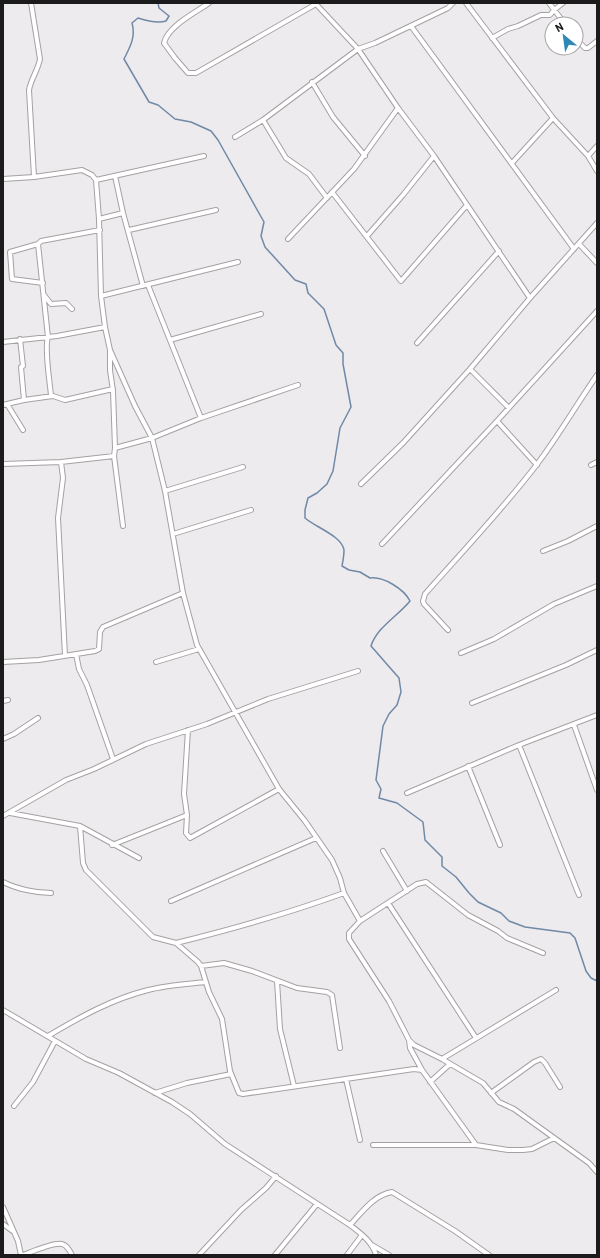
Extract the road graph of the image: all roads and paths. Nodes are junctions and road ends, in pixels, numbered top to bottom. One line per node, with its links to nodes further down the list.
1 (31, 3): 28 (street)
2 (209, 3): 7 (street)
3 (453, 3): 10 (street)
4 (466, 3): 11 (street)
5 (549, 3): 8 (street)
6 (563, 3): 8 (street)
7 (316, 4): 14 (street)
8 (554, 10): 9 (street); 11 (street)
9 (559, 16)
10 (411, 26): 14 (street); 25 (street)
11 (492, 38): 17 (street)
12 (597, 41): 13 (street)
13 (584, 47)
14 (358, 49): 15 (street); 16 (street)
15 (312, 82): 18 (street); 22 (street)
16 (398, 108): 22 (street); 23 (street)
17 (553, 118): 24 (street); 25 (street)
18 (263, 120): 19 (street); 32 (street)
19 (235, 137)
20 (597, 146): 24 (street)
21 (204, 156): 27 (street)
22 (365, 156): 31 (street)
23 (434, 156): 33 (street); 40 (street)
24 (588, 156): 26 (street)
25 (512, 163): 44 (street)
26 (597, 171)
27 (115, 176): 30 (street); 35 (street)
28 (34, 177): 29 (street); 30 (street)
29 (3, 179)
30 (96, 180): 36 (street)
31 (332, 192): 32 (street); 40 (street)
32 (327, 198): 41 (street)
33 (467, 205): 40 (street); 45 (street)
34 (216, 210): 39 (street)
35 (123, 213): 36 (street); 39 (street)
36 (99, 219): 38 (street)
37 (597, 223): 43 (street)
38 (100, 230): 42 (street); 52 (street)
39 (129, 230): 50 (street)
40 (367, 236)
41 (288, 239)
42 (38, 244): 48 (street); 48 (street)
43 (579, 244): 44 (street); 47 (street)
44 (574, 249): 53 (street)
45 (499, 252): 53 (street); 62 (street)
46 (238, 262): 49 (street)
47 (597, 262)
48 (43, 283): 51 (street)
49 (148, 285): 50 (street); 60 (street)
50 (143, 286): 52 (street)
51 (44, 294): 54 (street); 58 (street)
52 (101, 296): 57 (street)
53 (530, 298): 64 (street)
54 (72, 310)
55 (597, 311): 71 (street)
56 (261, 314): 60 (street)
57 (105, 327): 58 (street); 63 (street)
58 (48, 337): 59 (street); 68 (street)
59 (20, 339): 61 (street); 69 (street)
60 (170, 340): 72 (street)
61 (3, 342)
62 (417, 343)
63 (110, 350): 67 (street); 75 (street)
64 (470, 369): 71 (street); 84 (street)
65 (597, 375): 81 (street)
66 (298, 385): 72 (street)
67 (113, 389): 68 (street); 76 (street)
68 (51, 396): 69 (street)
69 (24, 400): 70 (street)
70 (5, 405): 74 (street)
71 (509, 408): 73 (street)
72 (201, 418): 75 (street)
73 (497, 422): 81 (street); 90 (street)
74 (23, 430)
75 (152, 438): 76 (street); 85 (street)
76 (115, 448): 77 (street)
77 (114, 456): 78 (street); 87 (street)
78 (61, 462): 80 (street); 99 (street)
79 (597, 462): 82 (street)
80 (3, 464)
81 (537, 465): 94 (street)
82 (591, 465)
83 (243, 467): 85 (street)
84 (361, 484)
85 (165, 491): 89 (street)
86 (251, 510): 89 (street)
87 (123, 526)
88 (597, 526): 91 (street)
89 (173, 534): 93 (street)
90 (382, 544)
91 (543, 551)
92 (597, 586): 97 (street)
93 (183, 593): 95 (street); 98 (street)
94 (448, 630)
95 (199, 649): 101 (street); 104 (street)
96 (597, 650): 103 (street)
97 (461, 653)
98 (76, 654): 99 (street); 111 (street)
99 (65, 656): 100 (street)
100 (3, 662)
101 (156, 662)
102 (358, 671): 104 (street)
103 (472, 703)
104 (235, 712): 108 (street); 113 (street)
105 (597, 715): 107 (street)
106 (38, 718): 109 (street)
107 (574, 725): 110 (street); 114 (street)
108 (188, 730): 111 (street); 118 (street)
109 (3, 739)
110 (519, 745): 112 (street); 129 (street)
111 (113, 759): 116 (street)
112 (468, 766): 115 (street); 122 (street)
113 (279, 789): 118 (street); 120 (street)
114 (597, 790)
115 (407, 793)
116 (10, 812): 117 (street); 119 (street)
117 (3, 816)
118 (187, 816): 121 (street)
119 (80, 826): 121 (street); 133 (street)
120 (316, 838): 128 (street); 130 (street)
121 (112, 845): 124 (street)
122 (500, 845)
123 (383, 850): 126 (street)
124 (139, 858)
125 (3, 882): 127 (street)
126 (407, 891): 131 (street); 134 (street)
127 (51, 893)
128 (344, 893): 132 (street); 133 (street)
129 (579, 895)
130 (171, 901)
131 (388, 903): 132 (street); 141 (street)
132 (360, 921): 142 (street)
133 (176, 943): 135 (street)
134 (544, 953)
135 (201, 966): 136 (street); 137 (street)
136 (277, 981): 144 (street); 151 (street)
137 (206, 982): 140 (street); 148 (street)
138 (556, 990): 141 (street)
139 (3, 1010): 140 (street)
140 (48, 1036): 143 (street)
141 (476, 1038): 145 (street)
142 (409, 1040): 145 (street); 147 (street)
143 (55, 1041): 153 (street); 155 (street)
144 (340, 1048)
145 (442, 1059): 146 (street)
146 (450, 1064): 150 (street); 154 (street)
147 (422, 1070): 149 (street); 150 (street)
148 (231, 1074): 151 (street); 153 (street)
149 (346, 1079): 151 (street); 157 (street)
150 (430, 1082): 159 (street)
151 (294, 1086)
152 (560, 1087): 154 (street)
153 (155, 1093): 161 (street)
154 (491, 1093): 156 (street)
155 (14, 1106)
156 (554, 1138): 159 (street); 160 (street)
157 (360, 1140)
158 (374, 1145): 159 (street)
159 (476, 1145)
160 (597, 1172)
161 (276, 1176): 162 (street); 171 (street)
162 (317, 1204): 165 (street); 172 (street)
163 (3, 1207): 166 (street)
164 (3, 1224): 166 (street)
165 (350, 1224): 167 (street); 176 (street)
166 (15, 1234): 169 (street)
167 (362, 1235): 168 (street); 173 (street)
168 (371, 1245): 174 (street); 175 (street)
169 (22, 1255): 170 (street)
170 (72, 1255)
171 (199, 1255)
172 (275, 1255)
173 (347, 1255)
174 (376, 1255)
175 (390, 1255)
176 (489, 1255)

